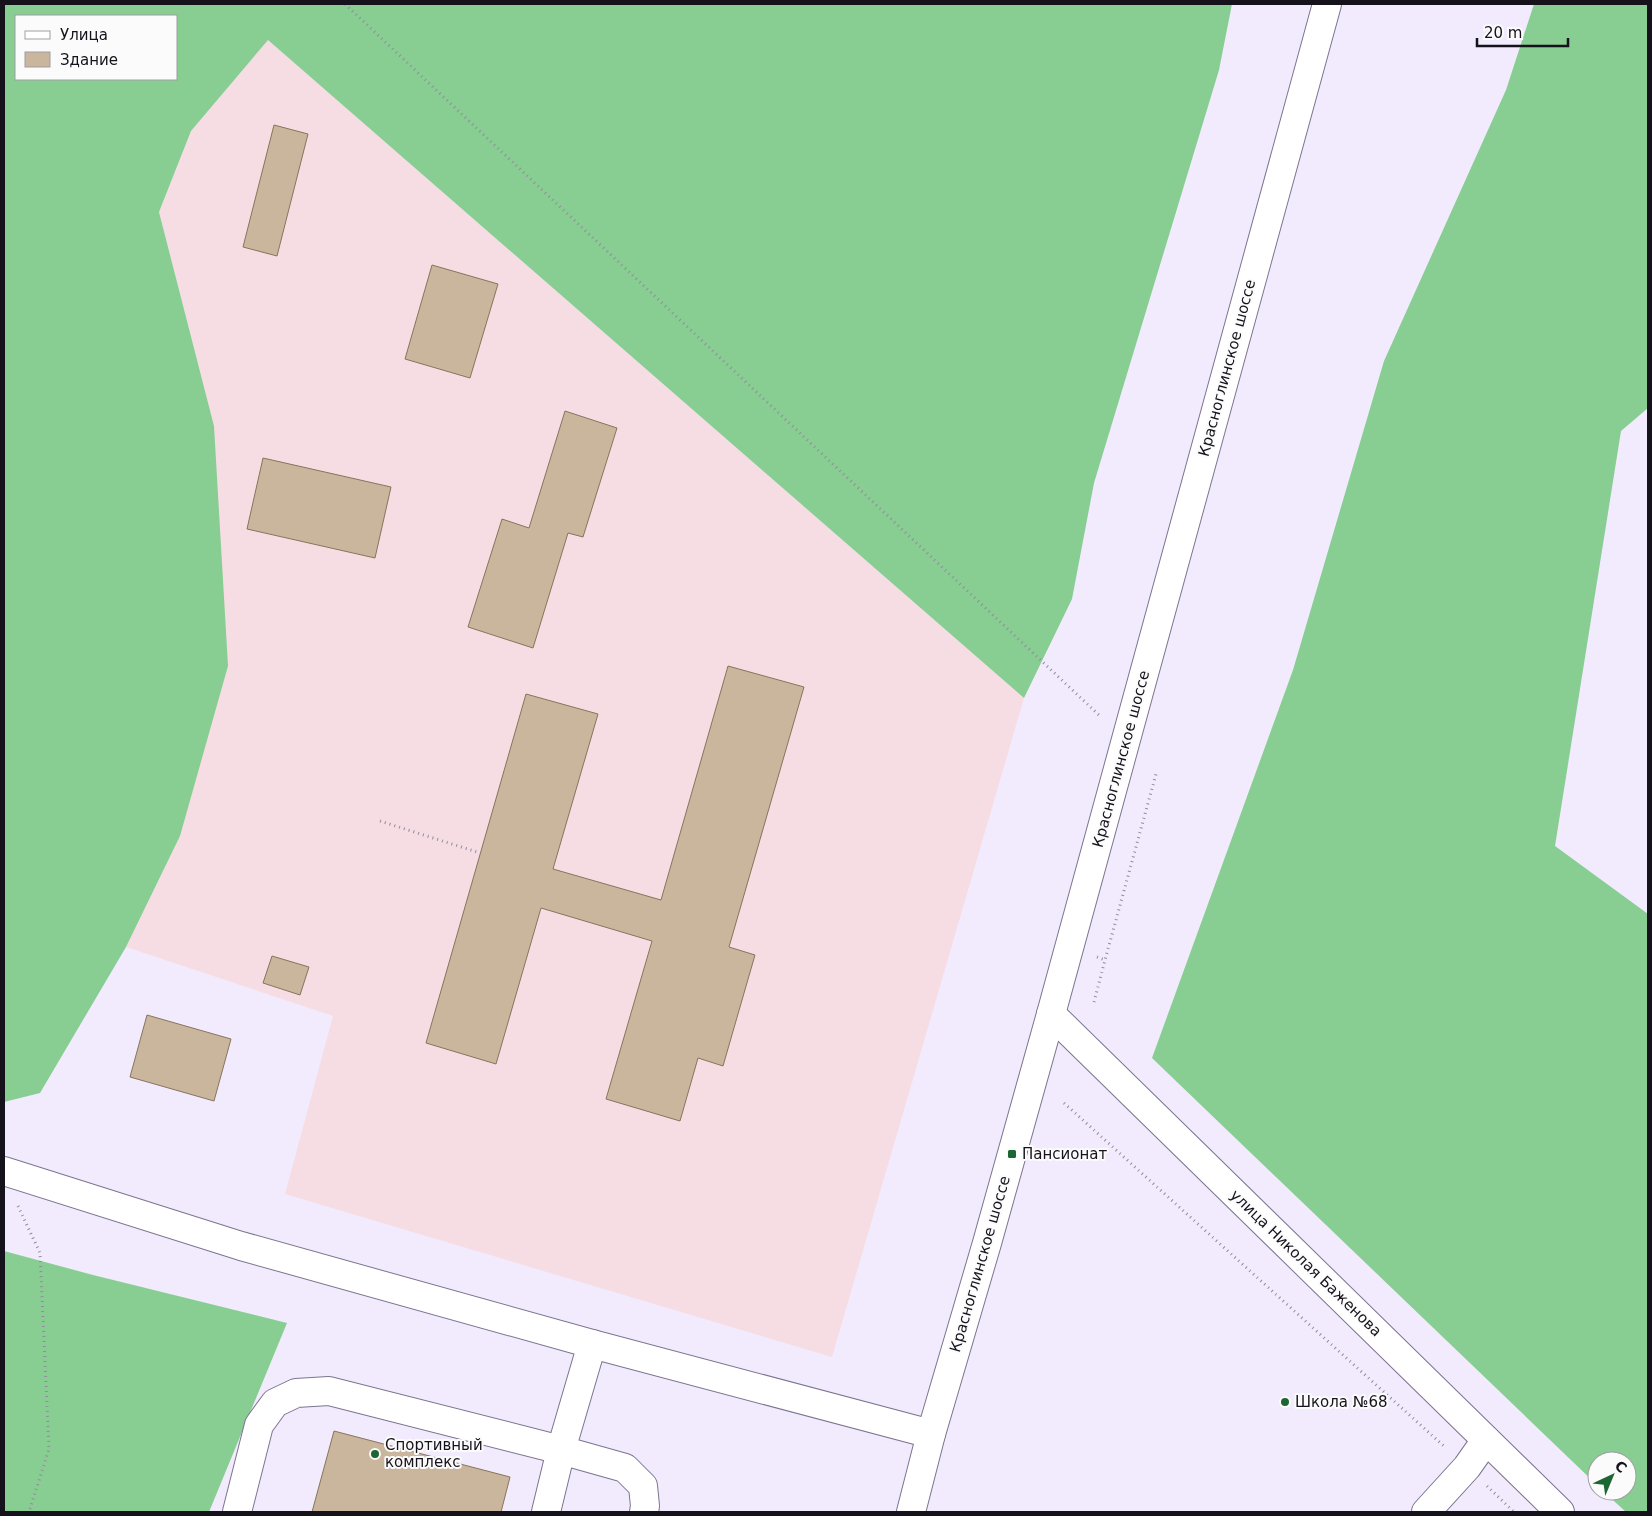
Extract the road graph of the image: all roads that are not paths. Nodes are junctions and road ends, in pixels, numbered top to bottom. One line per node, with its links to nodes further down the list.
1 (1327, 4): 2 (street, Красноглинское шоссе)
2 (1052, 1014): 5 (street, Красноглинское шоссе); 6 (street, улица Николая Баженова)
3 (4, 1171): 4 (street)
4 (592, 1344): 5 (street); 7 (street)
5 (931, 1434): 11 (street, Красноглинское шоссе)
6 (1486, 1440): 12 (street); 13 (street, улица Николая Баженова)
7 (561, 1450): 8 (street); 9 (street); 10 (street)
8 (237, 1512)
9 (546, 1512)
10 (644, 1512)
11 (911, 1512)
12 (1426, 1512)
13 (1560, 1512)

